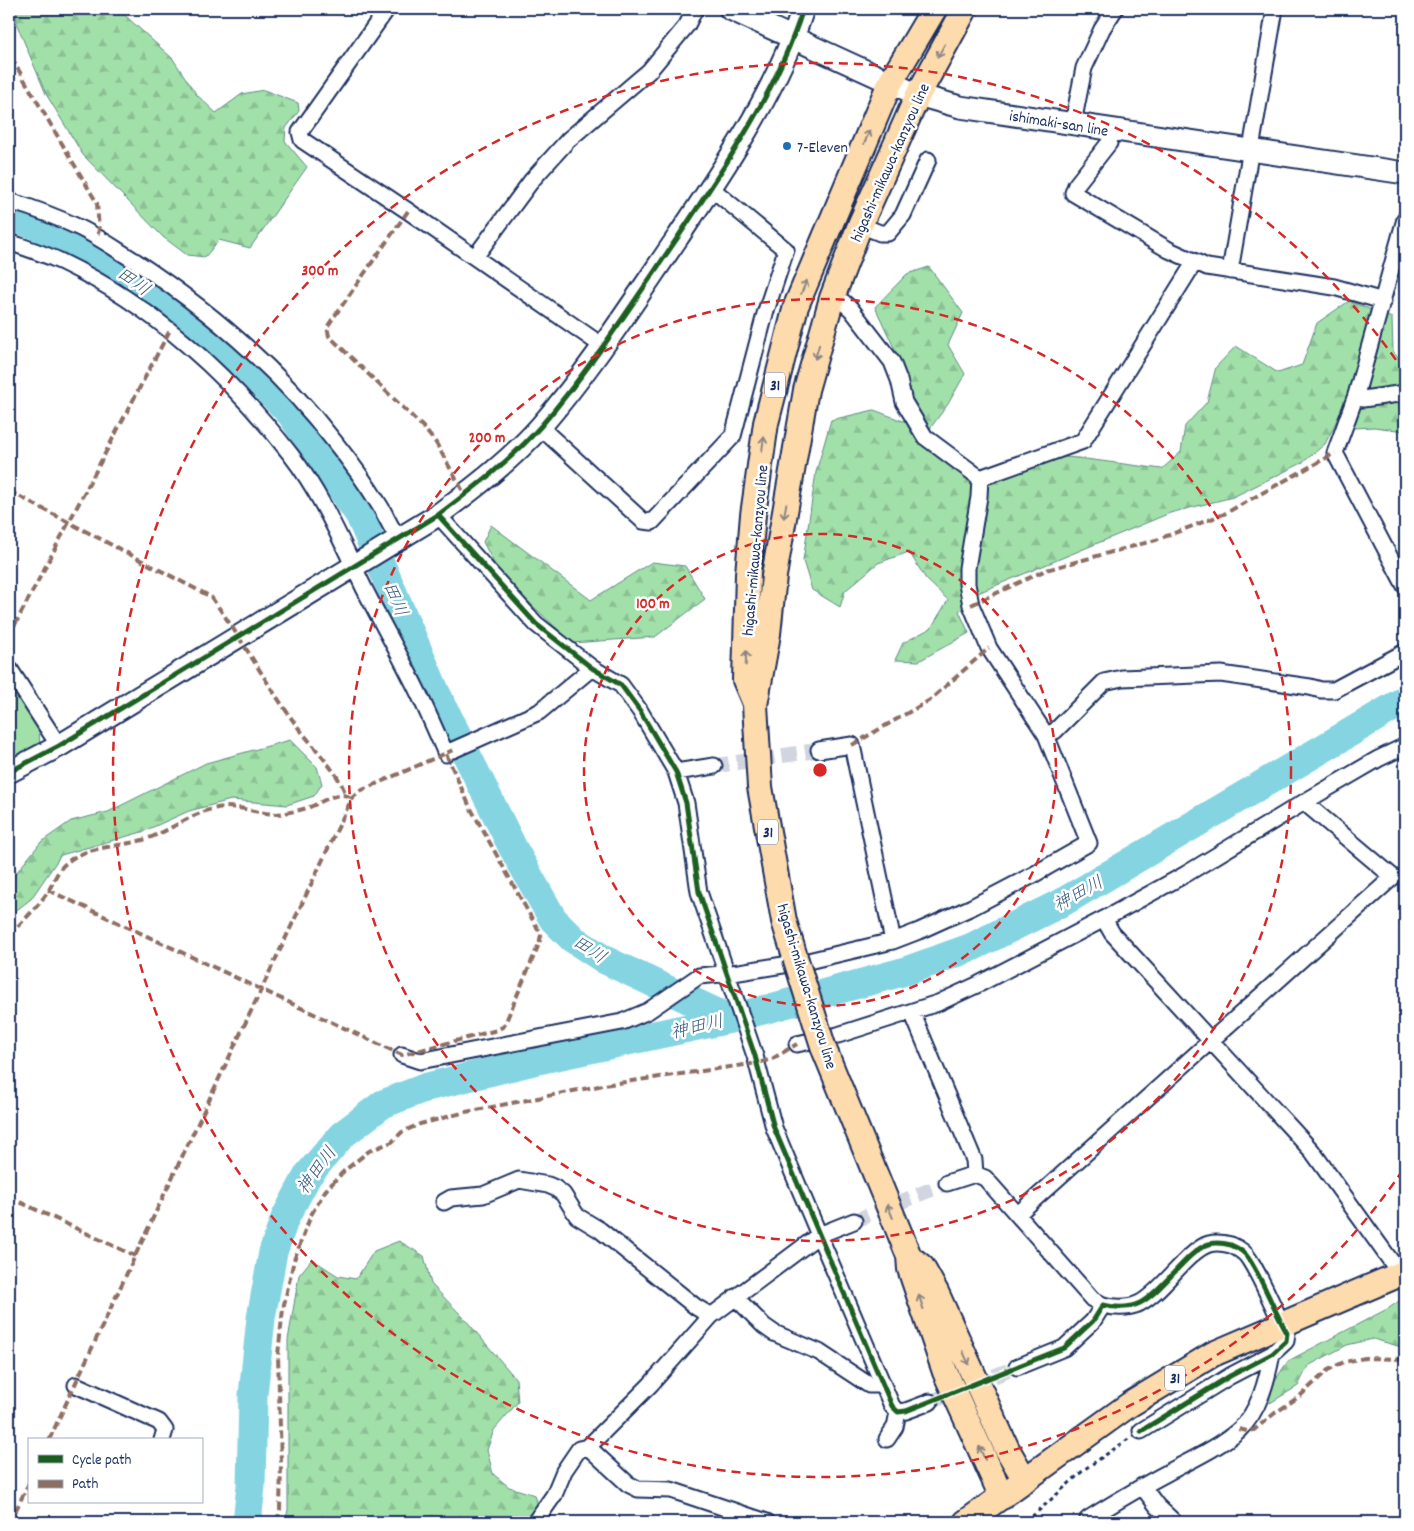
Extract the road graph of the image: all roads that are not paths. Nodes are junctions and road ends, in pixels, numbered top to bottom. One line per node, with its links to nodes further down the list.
1 (387, 9): 22 (street)
2 (695, 9): 22 (street)
3 (730, 9): 9 (street, ishimaki-san line)
4 (804, 9): 9 (street)
5 (934, 9): 10 (main road, higashi-mikawa-kanzyou line / 31)
6 (965, 9): 11 (main road, higashi-mikawa-kanzyou line / 31, one-way to 11)
7 (1115, 9): 12 (street)
8 (1275, 9): 14 (street)
9 (793, 36): 10 (street, ishimaki-san line); 17 (street)
10 (890, 82): 11 (street, ishimaki-san line); 39 (main road, higashi-mikawa-kanzyou line / 31, one-way to 10)
11 (918, 95): 12 (street, ishimaki-san line); 20 (main road, higashi-mikawa-kanzyou line / 31)
12 (1073, 123): 13 (street, ishimaki-san line)
13 (1112, 130): 14 (street, ishimaki-san line); 23 (street)
14 (1250, 150): 16 (street, ishimaki-san line); 24 (street)
15 (928, 160): 20 (street)
16 (1405, 173)
17 (711, 188): 27 (street); 30 (street)
18 (9, 201): 33 (street)
19 (1405, 219): 26 (street)
20 (860, 225): 25 (main road, higashi-mikawa-kanzyou line / 31)
21 (9, 242): 34 (street)
22 (475, 257): 27 (street)
23 (1194, 263): 24 (street); 31 (street)
24 (1230, 271): 26 (street)
25 (832, 298): 31 (street); 39 (main road, higashi-mikawa-kanzyou line / 31, one-way to 39)
26 (1382, 301): 29 (street)
27 (604, 347): 30 (street)
28 (1405, 394): 29 (street)
29 (1356, 395): 35 (street)
30 (540, 427): 32 (street)
31 (980, 478): 40 (street)
32 (438, 515): 33 (street); 38 (street)
33 (395, 541): 34 (street)
34 (358, 563): 38 (street); 41 (street)
35 (1405, 586)
36 (1405, 652): 40 (street)
37 (9, 668): 41 (street)
38 (592, 668): 46 (street)
39 (755, 704): 61 (main road, higashi-mikawa-kanzyou line / 31, one-way to 39, bridge)
40 (1046, 735): 49 (street)
41 (59, 746): 45 (street)
42 (1405, 746): 47 (street)
43 (819, 750): 49 (street)
44 (714, 766): 46 (street)
45 (9, 772)
46 (676, 772): 50 (street)
47 (1306, 801): 48 (street); 52 (street)
48 (1104, 919): 51 (street); 52 (street)
49 (893, 941): 50 (street)
50 (727, 974): 54 (street); 60 (street)
51 (912, 1012): 53 (street); 55 (street)
52 (1211, 1042): 58 (street); 62 (street)
53 (797, 1044)
54 (402, 1055)
55 (975, 1174): 56 (street); 58 (street)
56 (947, 1183)
57 (444, 1202): 65 (street)
58 (1018, 1214): 64 (street)
59 (854, 1221): 60 (street)
60 (818, 1235): 63 (street); 70 (street)
61 (909, 1256): 77 (main road, higashi-mikawa-kanzyou line / 31, one-way to 77); 79 (main road, higashi-mikawa-kanzyou line / 31, one-way to 61)
62 (1403, 1274): 66 (main road, 31)
63 (735, 1297): 65 (street); 70 (street)
64 (1103, 1305): 66 (street); 68 (street)
65 (711, 1316): 76 (street)
66 (1282, 1324): 67 (street); 77 (main road, 31)
67 (1272, 1354): 73 (street); 78 (street)
68 (1017, 1367)
69 (76, 1385): 74 (street)
70 (883, 1385): 72 (street)
71 (930, 1402): 72 (street)
72 (898, 1412): 75 (street)
73 (1141, 1431)
74 (163, 1438)
75 (887, 1439)
76 (588, 1448): 81 (street); 82 (street)
77 (1025, 1480): 79 (main road, 31)
78 (1142, 1486): 80 (street); 84 (street)
79 (1002, 1497): 83 (main road, 31)
80 (1088, 1520)
81 (535, 1522)
82 (767, 1522)
83 (966, 1522)
84 (1174, 1522)

